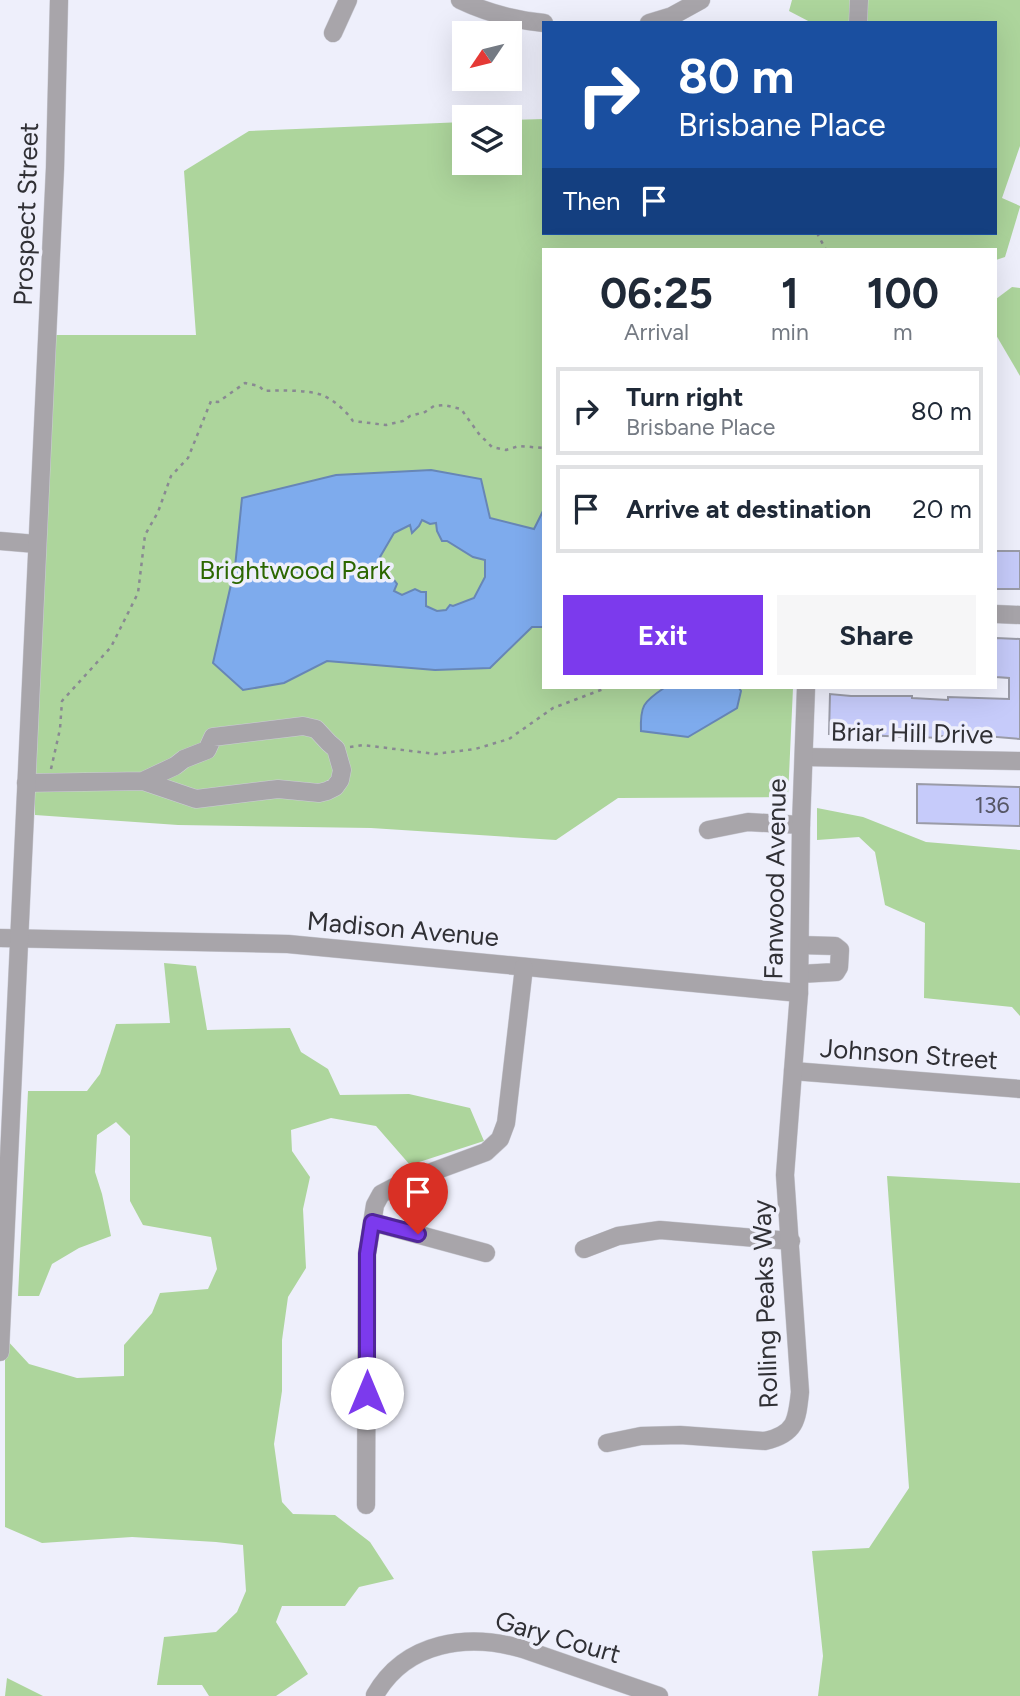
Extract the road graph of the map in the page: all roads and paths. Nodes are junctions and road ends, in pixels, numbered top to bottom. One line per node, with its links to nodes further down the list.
1 (60, 0): 12 (street, Prospect Street)
2 (348, 0): 9 (street)
3 (460, 0): 8 (street)
4 (701, 0): 6 (street)
5 (859, 0): 7 (street)
6 (656, 21)
7 (858, 21)
8 (542, 23)
9 (332, 33)
10 (542, 448): 22 (path)
11 (0, 541): 12 (street)
12 (37, 544): 21 (street, Prospect Street)
13 (997, 614): 14 (street)
14 (1020, 615)
15 (603, 689): 17 (path)
16 (806, 689): 18 (street, Fanwood Avenue)
17 (336, 749): 20 (street); 20 (street)
18 (804, 757): 19 (street, Briar Hill Drive); 23 (street, Fanwood Avenue)
19 (1020, 761)
20 (143, 781): 22 (street)
21 (26, 783): 22 (street); 25 (street, Prospect Street)
22 (48, 783)
23 (801, 825): 24 (street); 26 (street, Fanwood Avenue)
24 (708, 830)
25 (9, 938): 27 (street, Madison Avenue); 36 (street, Prospect Street)
26 (800, 945): 28 (street, Fanwood Avenue); 28 (street)
27 (524, 967): 29 (street, Madison Avenue); 32 (street)
28 (800, 974): 29 (street, Fanwood Avenue)
29 (799, 993): 30 (street, Fanwood Avenue)
30 (793, 1071): 31 (street, Johnson Street); 33 (street, Rolling Peaks Way)
31 (1020, 1088)
32 (372, 1222): 35 (street); 38 (street)
33 (791, 1241): 34 (street); 37 (street, Rolling Peaks Way)
34 (584, 1249)
35 (486, 1253)
36 (0, 1352)
37 (607, 1443)
38 (366, 1505)
39 (375, 1695): 40 (street, Gary Court)
40 (659, 1696)

